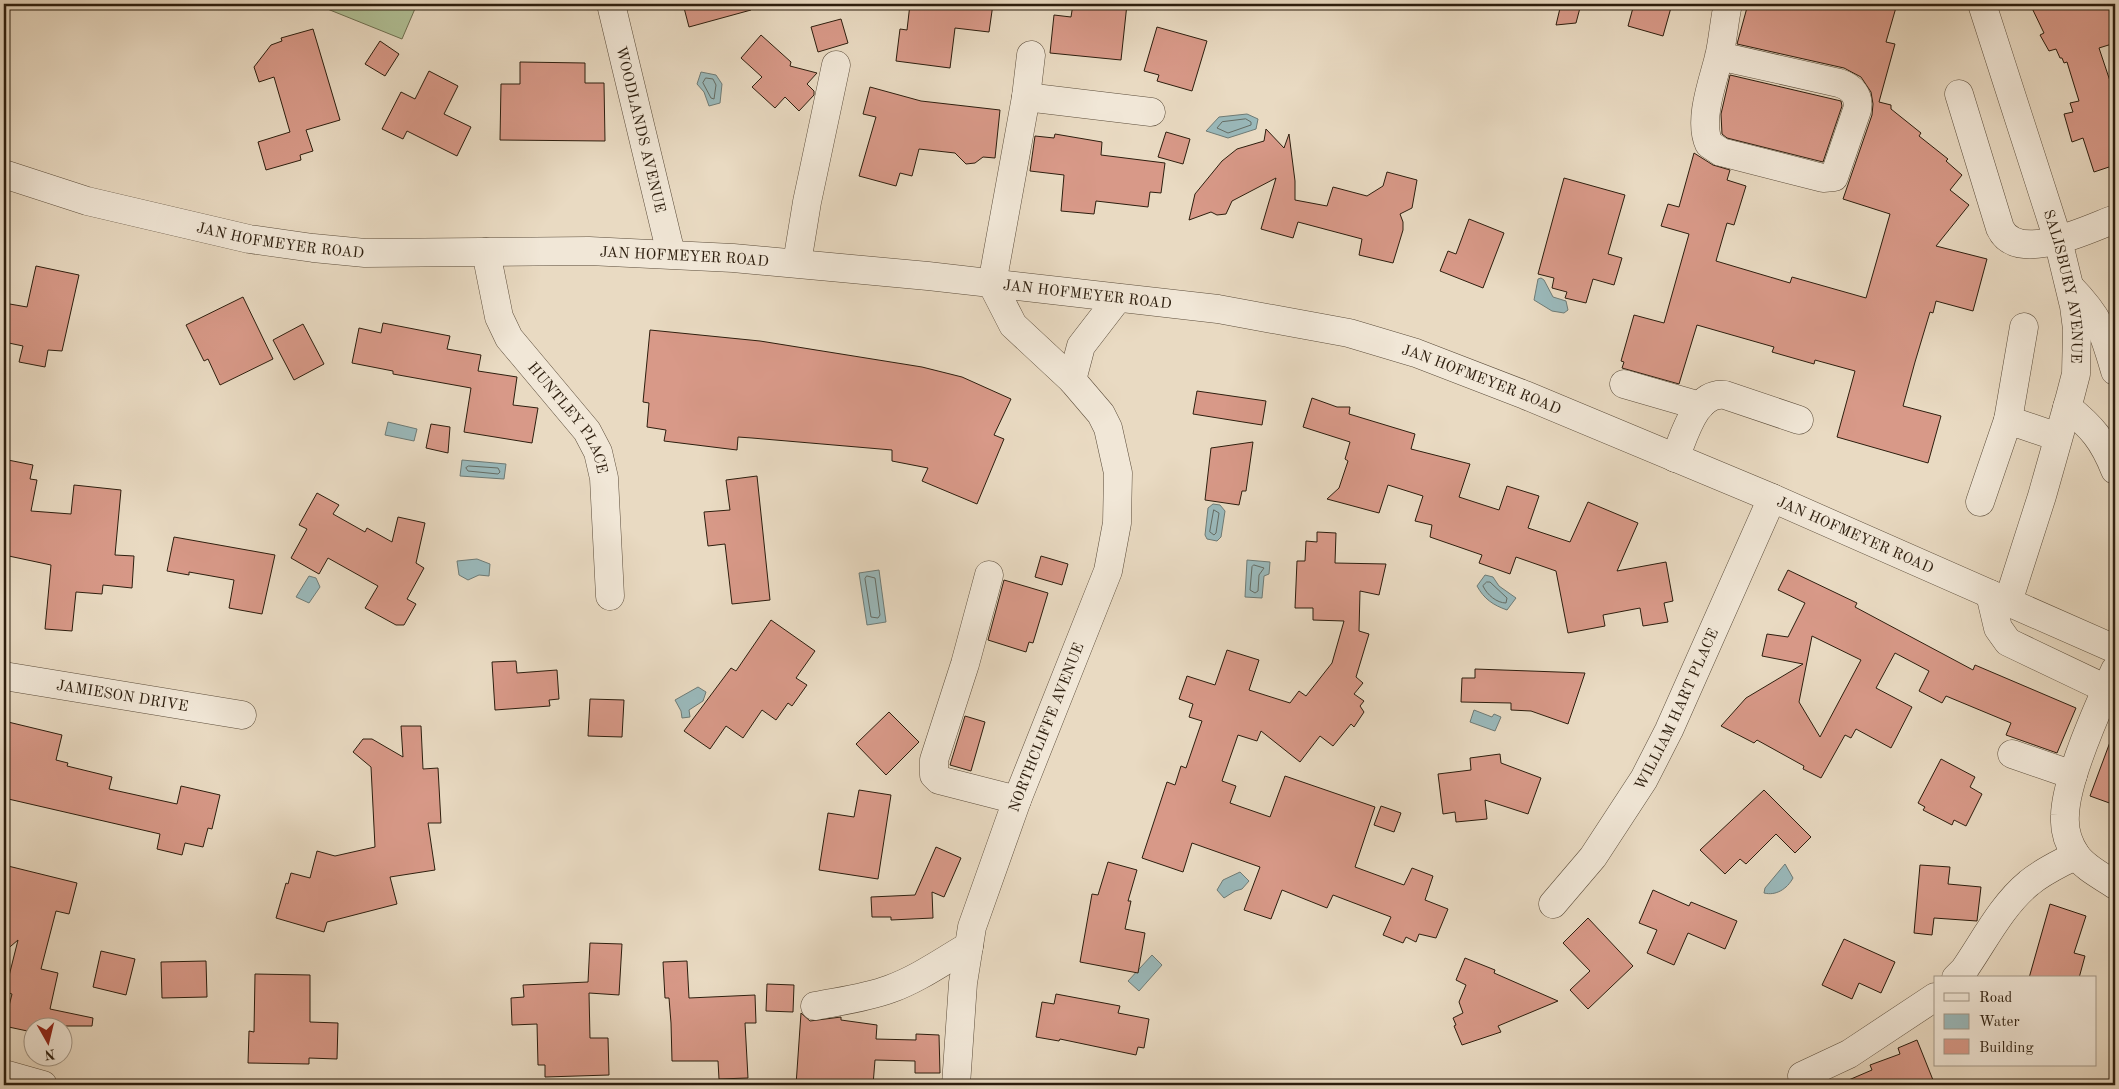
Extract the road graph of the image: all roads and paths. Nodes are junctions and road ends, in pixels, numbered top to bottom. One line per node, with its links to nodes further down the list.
1 (611, 4): 14 (street, WOODLANDS AVENUE)
2 (1728, 4): 5 (street)
3 (1982, 4): 12 (street, SALISBURY AVENUE)
4 (1031, 55): 8 (street)
5 (1719, 56): 5 (street)
6 (836, 65): 15 (street)
7 (1959, 94): 12 (street)
8 (1026, 97): 9 (street); 16 (street)
9 (1151, 112)
10 (4, 174): 13 (street, JAN HOFMEYER ROAD)
11 (2115, 219): 12 (street)
12 (2058, 240): 17 (street, SALISBURY AVENUE)
13 (486, 252): 14 (street, JAN HOFMEYER ROAD); 33 (street, HUNTLEY PLACE)
14 (671, 254): 15 (street, JAN HOFMEYER ROAD)
15 (797, 263): 16 (street, JAN HOFMEYER ROAD)
16 (992, 284): 18 (street, JAN HOFMEYER ROAD); 21 (street, NORTHCLIFFE AVENUE)
17 (2068, 286): 20 (street); 24 (street, SALISBURY AVENUE)
18 (1118, 298): 21 (street); 28 (street, JAN HOFMEYER ROAD)
19 (2024, 327): 26 (street)
20 (2115, 371)
21 (1072, 380): 41 (street, NORTHCLIFFE AVENUE)
22 (1624, 384): 23 (street)
23 (1700, 406): 25 (street); 28 (street)
24 (2067, 408): 27 (street, SALISBURY AVENUE); 29 (street)
25 (1799, 420)
26 (2008, 420): 27 (street); 31 (street)
27 (2058, 437): 34 (street, SALISBURY AVENUE)
28 (1675, 458): 30 (street, JAN HOFMEYER ROAD)
29 (2115, 470)
30 (1772, 498): 34 (street, JAN HOFMEYER ROAD); 44 (street, WILLIAM HART PLACE)
31 (1980, 502)
32 (989, 575): 41 (street)
33 (610, 596)
34 (1999, 598): 35 (street, JAN HOFMEYER ROAD); 37 (street)
35 (2115, 650)
36 (4, 676): 38 (street, JAMIESON DRIVE)
37 (2112, 684): 40 (street)
38 (242, 715)
39 (2012, 754): 40 (street)
40 (2073, 775): 42 (street)
41 (1017, 800): 45 (street, NORTHCLIFFE AVENUE)
42 (2076, 855): 43 (street); 46 (street)
43 (2115, 885)
44 (1553, 904)
45 (969, 946): 48 (street); 52 (street, NORTHCLIFFE AVENUE)
46 (1958, 976)
47 (1934, 998): 50 (street)
48 (815, 1006)
49 (4, 1074): 51 (street)
50 (1802, 1076)
51 (43, 1085)
52 (956, 1085)

